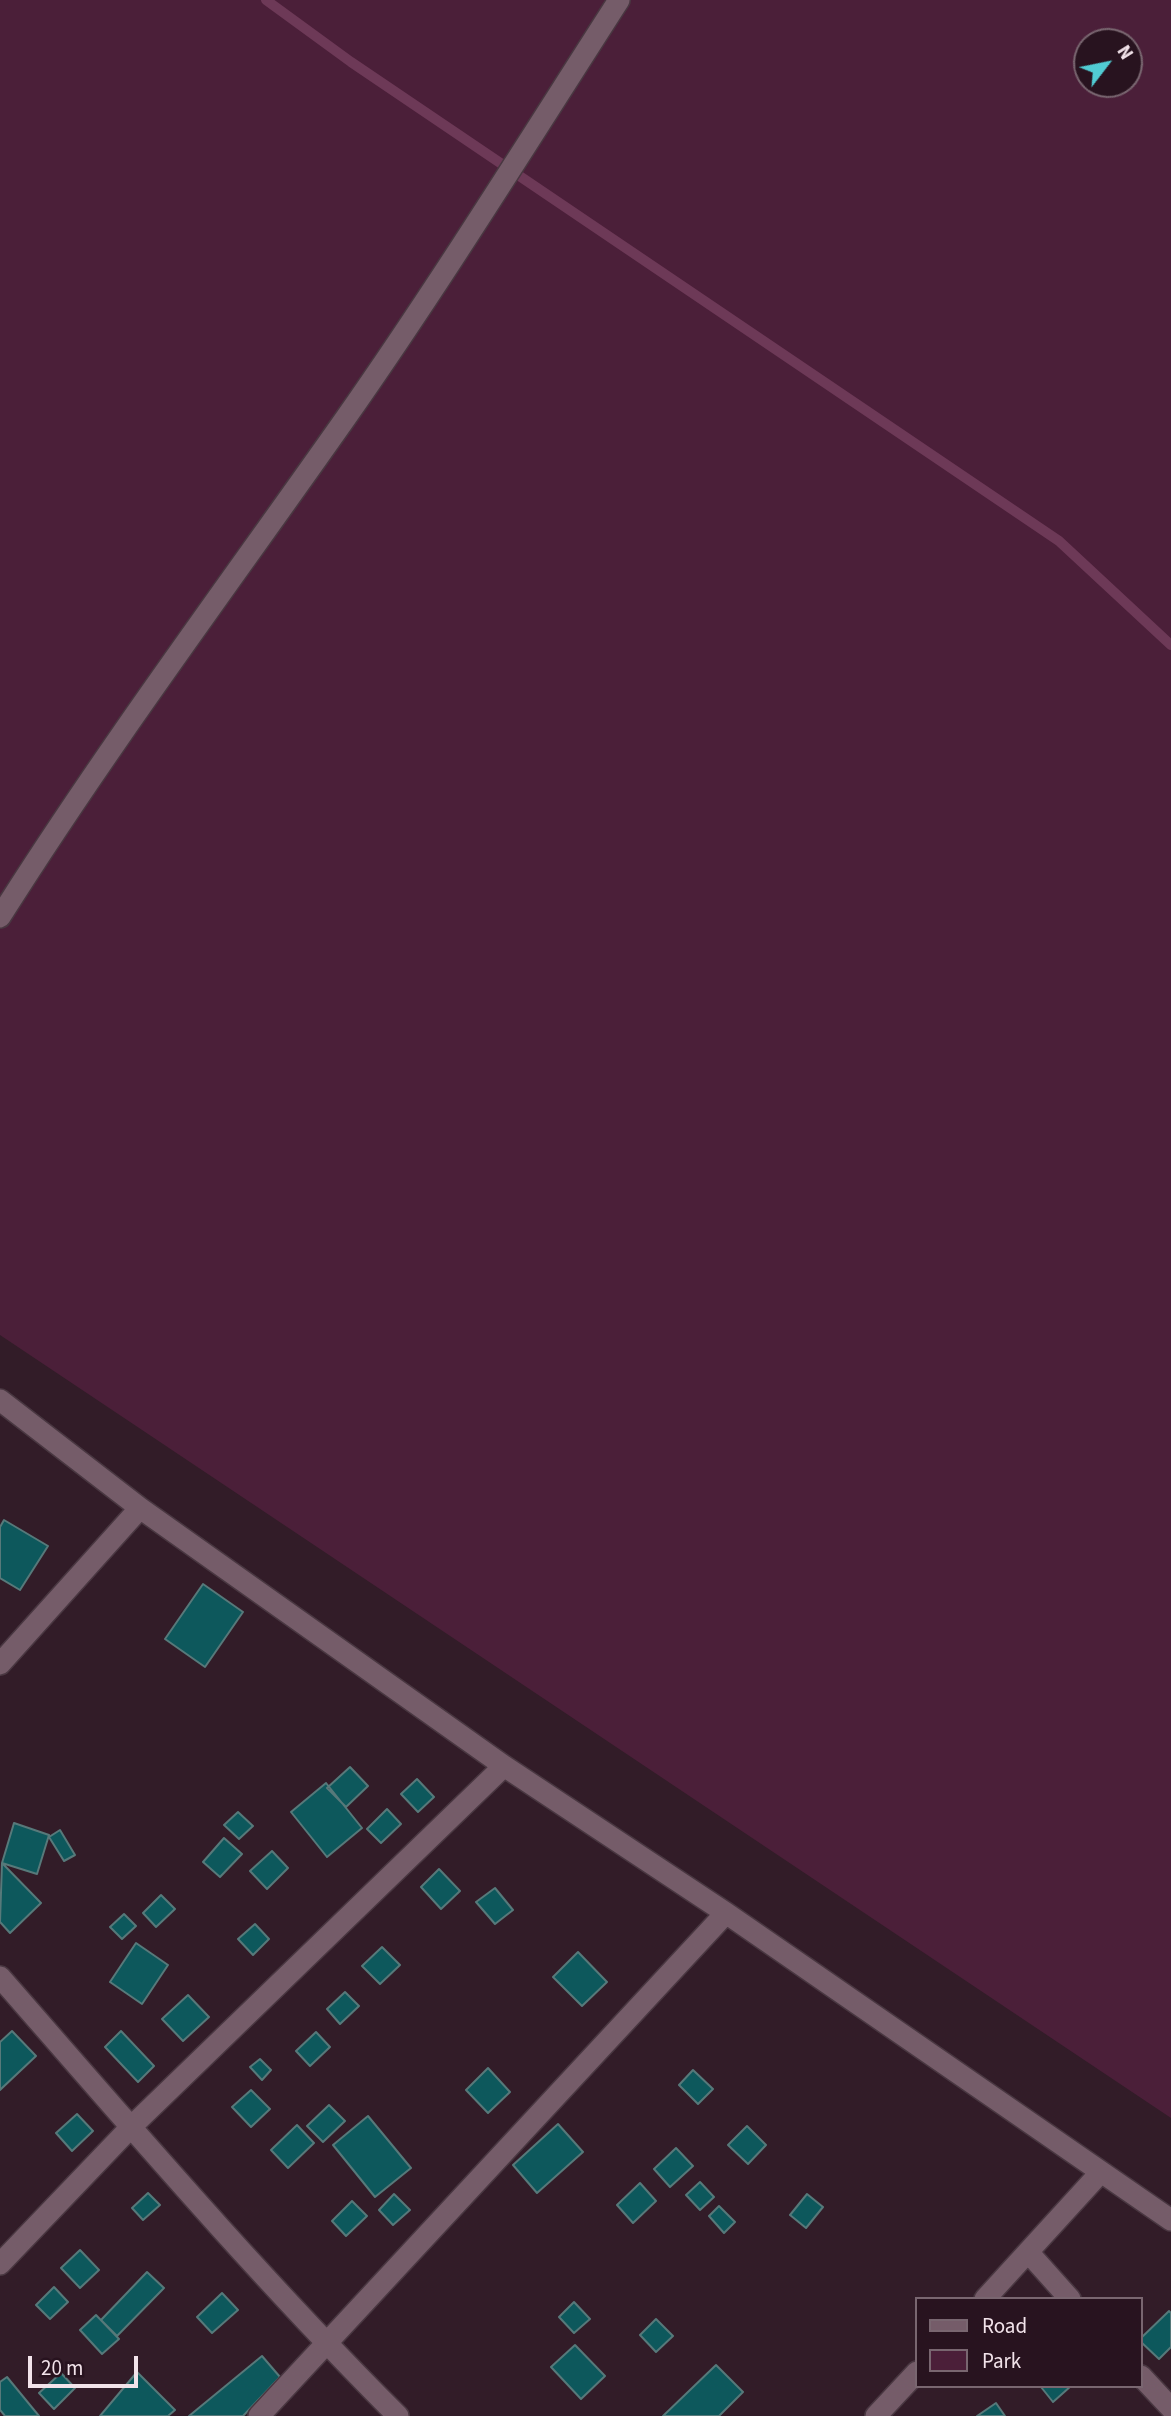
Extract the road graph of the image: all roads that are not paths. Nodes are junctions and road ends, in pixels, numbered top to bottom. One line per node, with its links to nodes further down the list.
1 (619, 0): 2 (street)
2 (0, 917)
3 (0, 1400): 4 (street)
4 (140, 1508): 5 (street); 6 (street)
5 (0, 1664)
6 (504, 1766): 7 (street); 9 (street)
7 (726, 1913): 10 (street); 16 (street)
8 (0, 1977): 9 (street)
9 (131, 2127): 13 (street); 16 (street)
10 (1100, 2173): 11 (street); 12 (street)
11 (1171, 2220)
12 (1028, 2252): 14 (street); 15 (street)
13 (0, 2264)
14 (987, 2297)
15 (1068, 2297)
16 (327, 2345): 20 (street); 21 (street)
17 (916, 2373): 22 (street)
18 (1143, 2378): 19 (street)
19 (1171, 2408)
20 (259, 2416)
21 (398, 2416)
22 (876, 2416)

